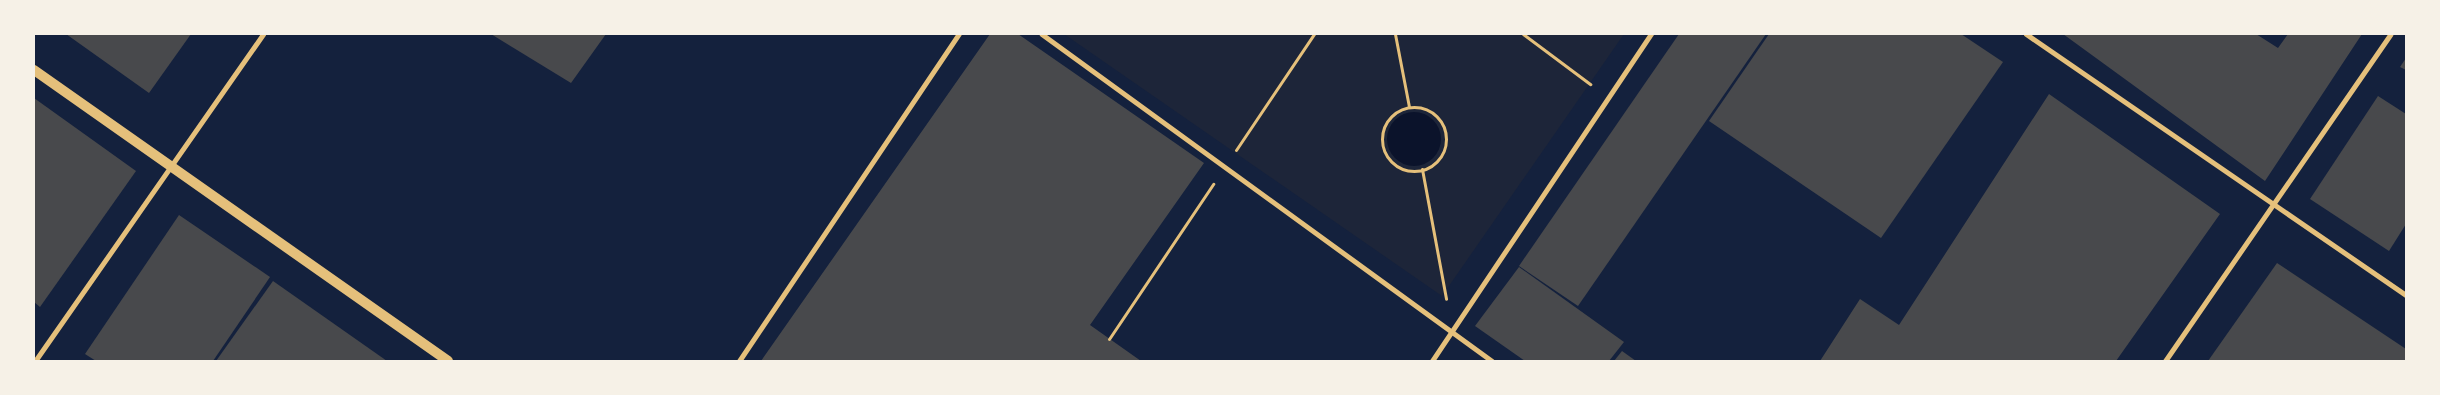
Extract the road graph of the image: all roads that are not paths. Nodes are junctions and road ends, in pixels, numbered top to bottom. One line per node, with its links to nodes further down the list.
1 (263, 34): 8 (street)
2 (960, 34): 14 (street)
3 (1042, 34): 11 (street)
4 (1651, 34): 11 (street)
5 (2026, 34): 9 (street)
6 (2391, 34): 9 (street)
7 (34, 70): 8 (main road)
8 (170, 172): 12 (street); 13 (main road)
9 (2276, 205): 10 (street); 17 (street)
10 (2406, 295)
11 (1452, 332): 15 (street); 16 (street)
12 (35, 361)
13 (448, 361)
14 (739, 361)
15 (1432, 361)
16 (1492, 361)
17 (2165, 361)

